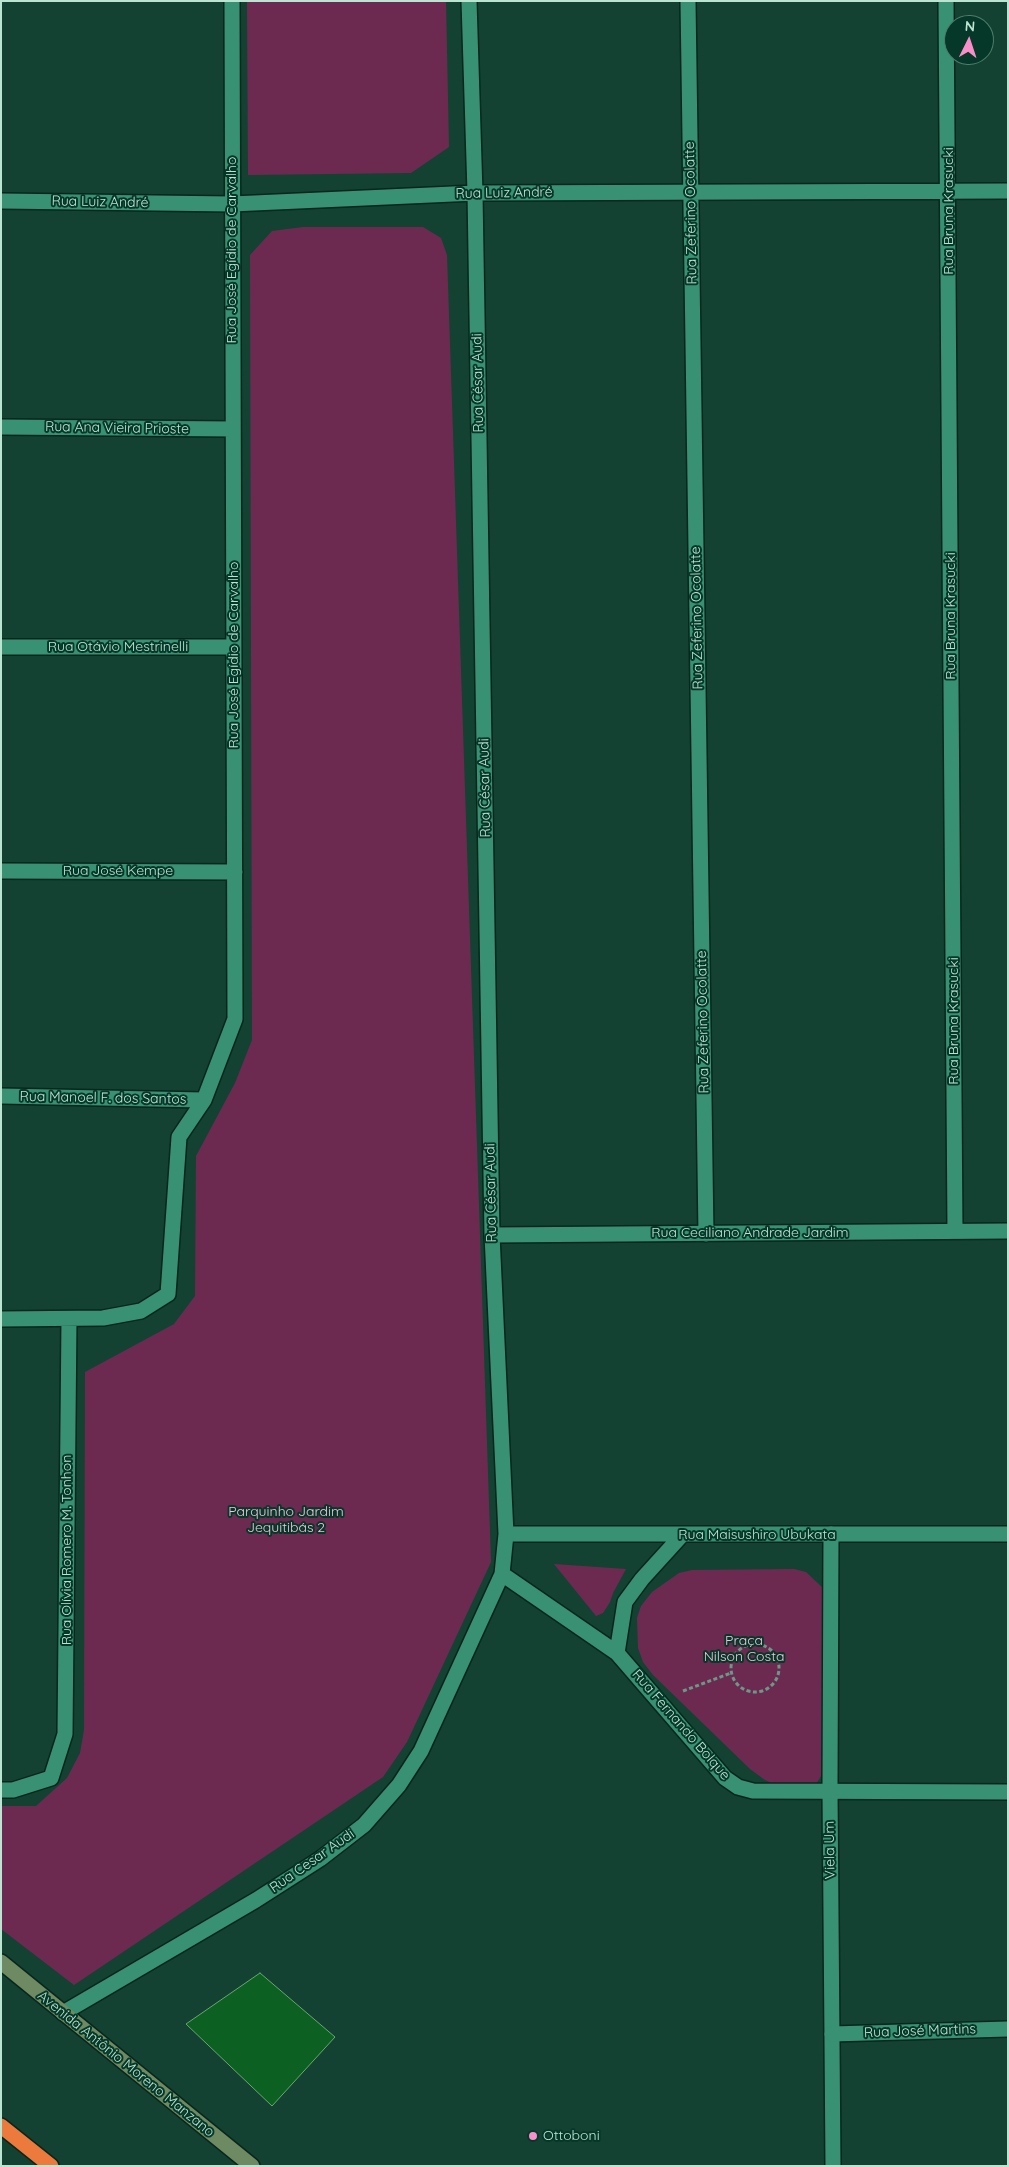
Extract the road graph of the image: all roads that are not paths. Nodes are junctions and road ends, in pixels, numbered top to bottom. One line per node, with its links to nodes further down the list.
1 (232, 1): 10 (street, Rua José Egídio de Carvalho)
2 (469, 1): 8 (street, Rua César Audi)
3 (688, 1): 5 (street, Rua Zeferino Ocolatte)
4 (946, 1): 7 (street, Rua Bruna Krasucki)
5 (690, 191): 7 (street, Rua Luiz André); 8 (street, Rua Luiz André); 22 (street, Rua Zeferino Ocolatte)
6 (1008, 191): 7 (street, Rua Luiz André)
7 (949, 192): 19 (street, Rua Bruna Krasucki)
8 (475, 193): 10 (street, Rua Luiz André); 21 (street, Rua César Audi)
9 (1, 201): 10 (street, Rua Luiz André)
10 (232, 204): 12 (street, Rua José Egídio de Carvalho)
11 (1, 426): 12 (street, Rua Ana Vieira Prioste)
12 (233, 429): 14 (street, Rua José Egídio de Carvalho)
13 (1, 647): 14 (street, Rua Otávio Mestrinelli)
14 (234, 647): 16 (street, Rua José Egídio de Carvalho)
15 (1, 871): 16 (street, Rua José Kempe)
16 (235, 872): 18 (street, Rua José Egídio de Carvalho)
17 (1, 1096): 18 (street, Rua Manoel F. dos Santos)
18 (204, 1100): 24 (street, Rua José Egídio de Carvalho)
19 (955, 1231): 20 (street, Rua Ceciliano Andrade Jardim); 22 (street, Rua Ceciliano Andrade Jardim)
20 (1008, 1231)
21 (492, 1234): 22 (street, Rua Ceciliano Andrade Jardim); 25 (street, Rua César Audi)
22 (706, 1234)
23 (1, 1319): 24 (street)
24 (69, 1319): 31 (street, Rua Olívia Romero M. Tonhon)
25 (506, 1534): 28 (street, Rua Maisushiro Ubukata); 29 (street, Rua César Audi)
26 (831, 1534): 27 (street, Rua Maisushiro Ubukata); 28 (street, Rua Maisushiro Ubukata); 32 (street, Viela Um)
27 (1008, 1534)
28 (682, 1535): 30 (street)
29 (502, 1574): 30 (street, Rua Fernando Bolque); 35 (street, Rua Cesar Audi)
30 (617, 1653): 32 (street, Rua Fernando Bolque)
31 (1, 1790)
32 (830, 1790): 33 (street, Rua Fernando Bolque); 37 (street, Viela Um)
33 (1008, 1792)
34 (1, 1962): 35 (street, Avenida Antônio Moreno Manzano)
35 (63, 2013): 40 (street, Avenida Antônio Moreno Manzano)
36 (1008, 2029): 37 (street, Rua José Martins)
37 (832, 2034): 41 (street, Viela Um)
38 (1, 2126): 39 (highway)
39 (51, 2166)
40 (252, 2166)
41 (833, 2166)

